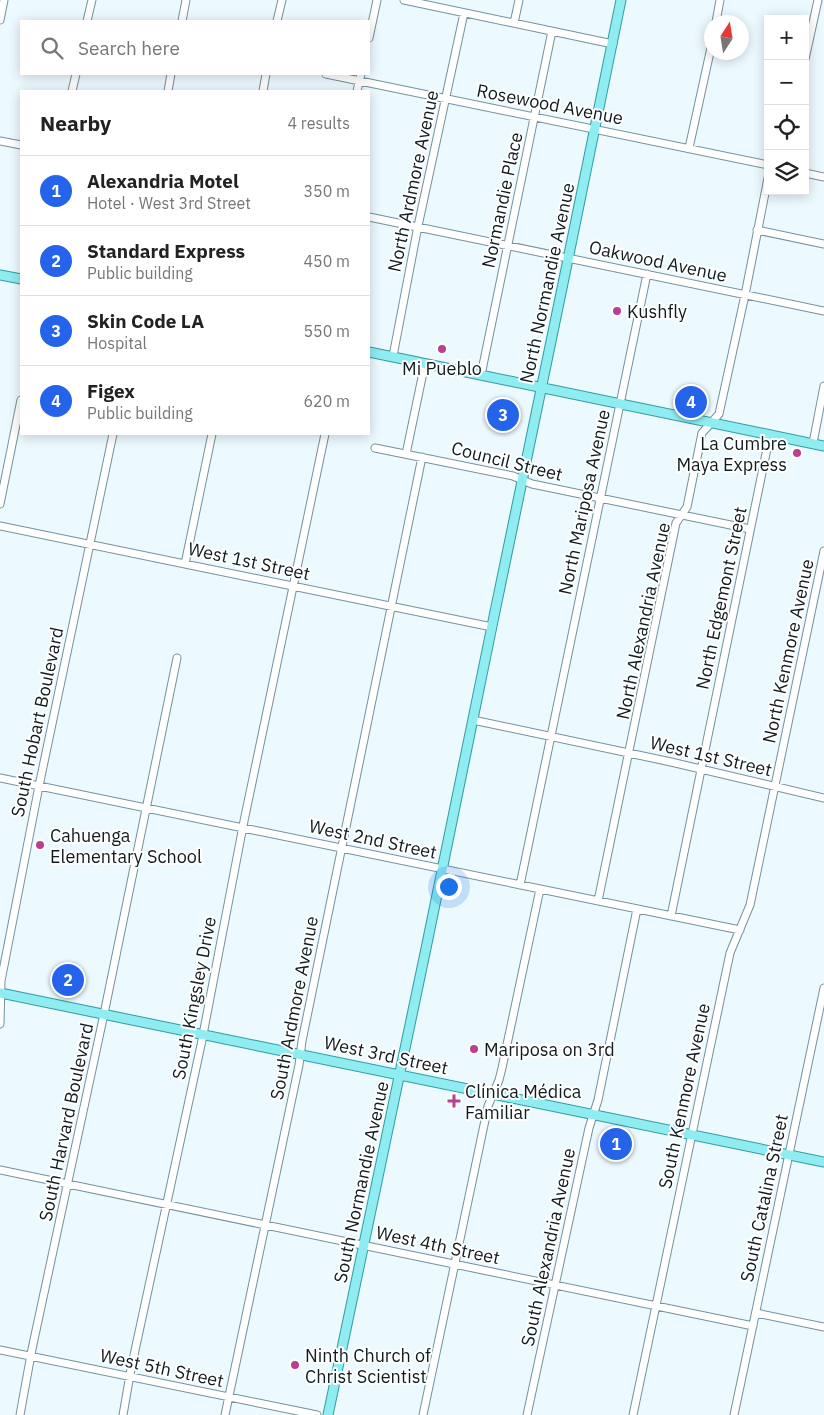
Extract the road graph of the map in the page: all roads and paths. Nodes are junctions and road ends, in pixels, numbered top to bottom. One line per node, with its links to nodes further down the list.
1 (4, 0): 13 (street)
2 (92, 0): 14 (street)
3 (186, 0): 15 (street)
4 (282, 0): 16 (street)
5 (377, 0): 19 (street)
6 (404, 0): 11 (street)
7 (519, 0): 17 (street)
8 (621, 0): 21 (main road, North Normandie Avenue)
9 (720, 0): 12 (street)
10 (818, 0): 20 (street)
11 (464, 13): 17 (street); 32 (street, North Ardmore Avenue)
12 (717, 15)
13 (0, 20)
14 (87, 20)
15 (182, 20)
16 (277, 20)
17 (514, 23): 18 (street)
18 (552, 32): 21 (street); 33 (street, Normandie Place)
19 (370, 33)
20 (809, 41)
21 (612, 44): 34 (main road, North Normandie Avenue)
22 (708, 60): 37 (street)
23 (76, 75): 28 (street)
24 (171, 75): 29 (street)
25 (266, 75): 30 (street)
26 (338, 75): 27 (street, Rosewood Avenue)
27 (361, 77): 31 (street); 32 (street, Rosewood Avenue)
28 (72, 90)
29 (168, 90)
30 (263, 90)
31 (357, 90)
32 (446, 98): 33 (street, Rosewood Avenue); 43 (street, North Ardmore Avenue)
33 (534, 116): 34 (street, Rosewood Avenue); 46 (street, Normandie Place)
34 (595, 128): 37 (street, Rosewood Avenue); 47 (main road, North Normandie Avenue)
35 (0, 141): 36 (street)
36 (20, 145)
37 (689, 148): 38 (street, Rosewood Avenue)
38 (764, 164)
39 (809, 174): 40 (street)
40 (824, 177)
41 (764, 195): 44 (street, North Alexandria Avenue)
42 (370, 217): 43 (street, Oakwood Avenue)
43 (418, 226): 46 (street, Oakwood Avenue); 54 (street, North Ardmore Avenue)
44 (757, 230): 45 (street); 51 (street, North Alexandria Avenue)
45 (824, 244)
46 (508, 246): 47 (street, Oakwood Avenue); 56 (street, Normandie Place)
47 (569, 258): 48 (street, Oakwood Avenue); 58 (main road, North Normandie Avenue)
48 (647, 274): 51 (street, Oakwood Avenue); 59 (street, North Mariposa Avenue)
49 (0, 275): 50 (main road)
50 (20, 279)
51 (745, 295): 52 (street, Oakwood Avenue); 61 (street, North Alexandria Avenue)
52 (824, 311)
53 (370, 352): 54 (main road)
54 (393, 356): 55 (main road)
55 (425, 363): 56 (main road); 69 (street)
56 (481, 375): 58 (main road)
57 (824, 386): 66 (street)
58 (542, 387): 59 (main road); 71 (main road, North Normandie Avenue)
59 (620, 403): 61 (main road); 72 (street, North Mariposa Avenue)
60 (20, 405): 73 (street)
61 (711, 422): 62 (main road); 74 (street, North Alexandria Avenue)
62 (770, 434): 66 (main road); 76 (street, North Edgemont Street)
63 (113, 435): 77 (street, South Hobart Boulevard)
64 (212, 435): 79 (street)
65 (325, 435): 80 (street, South Kingsley Drive)
66 (813, 443): 67 (main road)
67 (824, 446)
68 (374, 448): 69 (street, Council Street)
69 (406, 454): 70 (street, Council Street)
70 (422, 457): 71 (street, Council Street); 81 (street)
71 (523, 480): 72 (street, Council Street); 82 (main road, North Normandie Avenue)
72 (600, 498): 74 (street, Council Street); 85 (street, North Mariposa Avenue)
73 (0, 504)
74 (683, 515): 76 (street, Council Street); 86 (street, North Alexandria Avenue)
75 (0, 526): 77 (street, West 1st Street)
76 (750, 529): 87 (street, North Edgemont Street)
77 (90, 544): 79 (street, West 1st Street); 89 (street, South Hobart Boulevard)
78 (824, 551): 90 (street, North Kenmore Avenue)
79 (185, 564): 80 (street, West 1st Street)
80 (293, 585): 81 (street, West 1st Street); 93 (street, South Kingsley Drive)
81 (391, 606): 82 (street, West 1st Street); 94 (street, South Ardmore Avenue)
82 (492, 627): 84 (main road, North Normandie Avenue)
83 (177, 658): 92 (street, South Harvard Boulevard)
84 (473, 720): 85 (street, West 1st Street); 95 (main road, South Normandie Avenue)
85 (551, 736): 86 (street, West 1st Street); 96 (street, North Mariposa Avenue)
86 (629, 752): 87 (street, West 1st Street); 98 (street, North Alexandria Avenue)
87 (701, 769): 90 (street, West 1st Street); 100 (street, North Edgemont Street)
88 (0, 778): 89 (street, West 2nd Street)
89 (39, 786): 92 (street, West 2nd Street); 103 (street, South Hobart Boulevard)
90 (774, 787): 91 (street, West 1st Street); 101 (street, South Kenmore Avenue)
91 (824, 798)
92 (147, 808): 93 (street, West 2nd Street); 104 (street, South Harvard Boulevard)
93 (243, 828): 94 (street, West 2nd Street); 106 (street, South Kingsley Drive)
94 (343, 848): 95 (street, West 2nd Street); 107 (street, South Ardmore Avenue)
95 (443, 869): 96 (street, West 2nd Street); 108 (main road, South Normandie Avenue)
96 (520, 885): 97 (street, West 2nd Street)
97 (540, 889): 98 (street, West 2nd Street); 109 (street)
98 (598, 901): 99 (street, West 2nd Street)
99 (637, 909): 100 (street, West 2nd Street); 110 (street, South Alexandria Avenue)
100 (671, 916): 101 (street, West 2nd Street)
101 (740, 930): 111 (street, South Kenmore Avenue)
102 (824, 988): 112 (street, South Catalina Street)
103 (0, 993): 104 (main road, West 3rd Street); 105 (street, South Hobart Boulevard)
104 (104, 1014): 106 (main road, West 3rd Street); 115 (street, South Harvard Boulevard)
105 (0, 1024)
106 (202, 1034): 107 (main road, West 3rd Street); 116 (street, South Kingsley Drive)
107 (300, 1054): 108 (main road, West 3rd Street); 117 (street, South Ardmore Avenue)
108 (400, 1074): 109 (main road, West 3rd Street); 118 (main road, South Normandie Avenue)
109 (493, 1093): 110 (main road, West 3rd Street); 119 (street)
110 (594, 1114): 111 (main road, West 3rd Street); 120 (street, South Alexandria Avenue)
111 (692, 1134): 112 (main road, West 3rd Street); 121 (street, South Kenmore Avenue)
112 (789, 1155): 113 (main road, West 3rd Street); 122 (street, South Catalina Street)
113 (824, 1162)
114 (0, 1170): 115 (street, West 4th Street)
115 (68, 1184): 116 (street, West 4th Street); 126 (street, South Harvard Boulevard)
116 (168, 1204): 117 (street, West 4th Street); 127 (street, South Kingsley Drive)
117 (264, 1225): 118 (street, West 4th Street); 128 (street, South Ardmore Avenue)
118 (364, 1245): 119 (street, West 4th Street); 133 (main road, South Normandie Avenue)
119 (454, 1264): 120 (street, West 4th Street); 134 (street)
120 (555, 1285): 121 (street, West 4th Street); 135 (street, South Alexandria Avenue)
121 (655, 1306): 123 (street, West 4th Street); 136 (street, South Kenmore Avenue)
122 (756, 1313): 123 (street, South Catalina Street); 124 (street)
123 (753, 1326): 137 (street, South Catalina Street)
124 (824, 1327)
125 (0, 1350): 126 (street, West 5th Street)
126 (31, 1356): 127 (street, West 5th Street); 129 (street, South Harvard Boulevard)
127 (130, 1376): 128 (street, West 5th Street); 130 (street, South Kingsley Drive)
128 (228, 1397): 131 (street, South Ardmore Avenue); 132 (street, West 5th Street)
129 (20, 1415)
130 (123, 1415)
131 (225, 1415)
132 (317, 1415)
133 (328, 1415)
134 (423, 1415)
135 (527, 1415)
136 (633, 1415)
137 (734, 1415)

